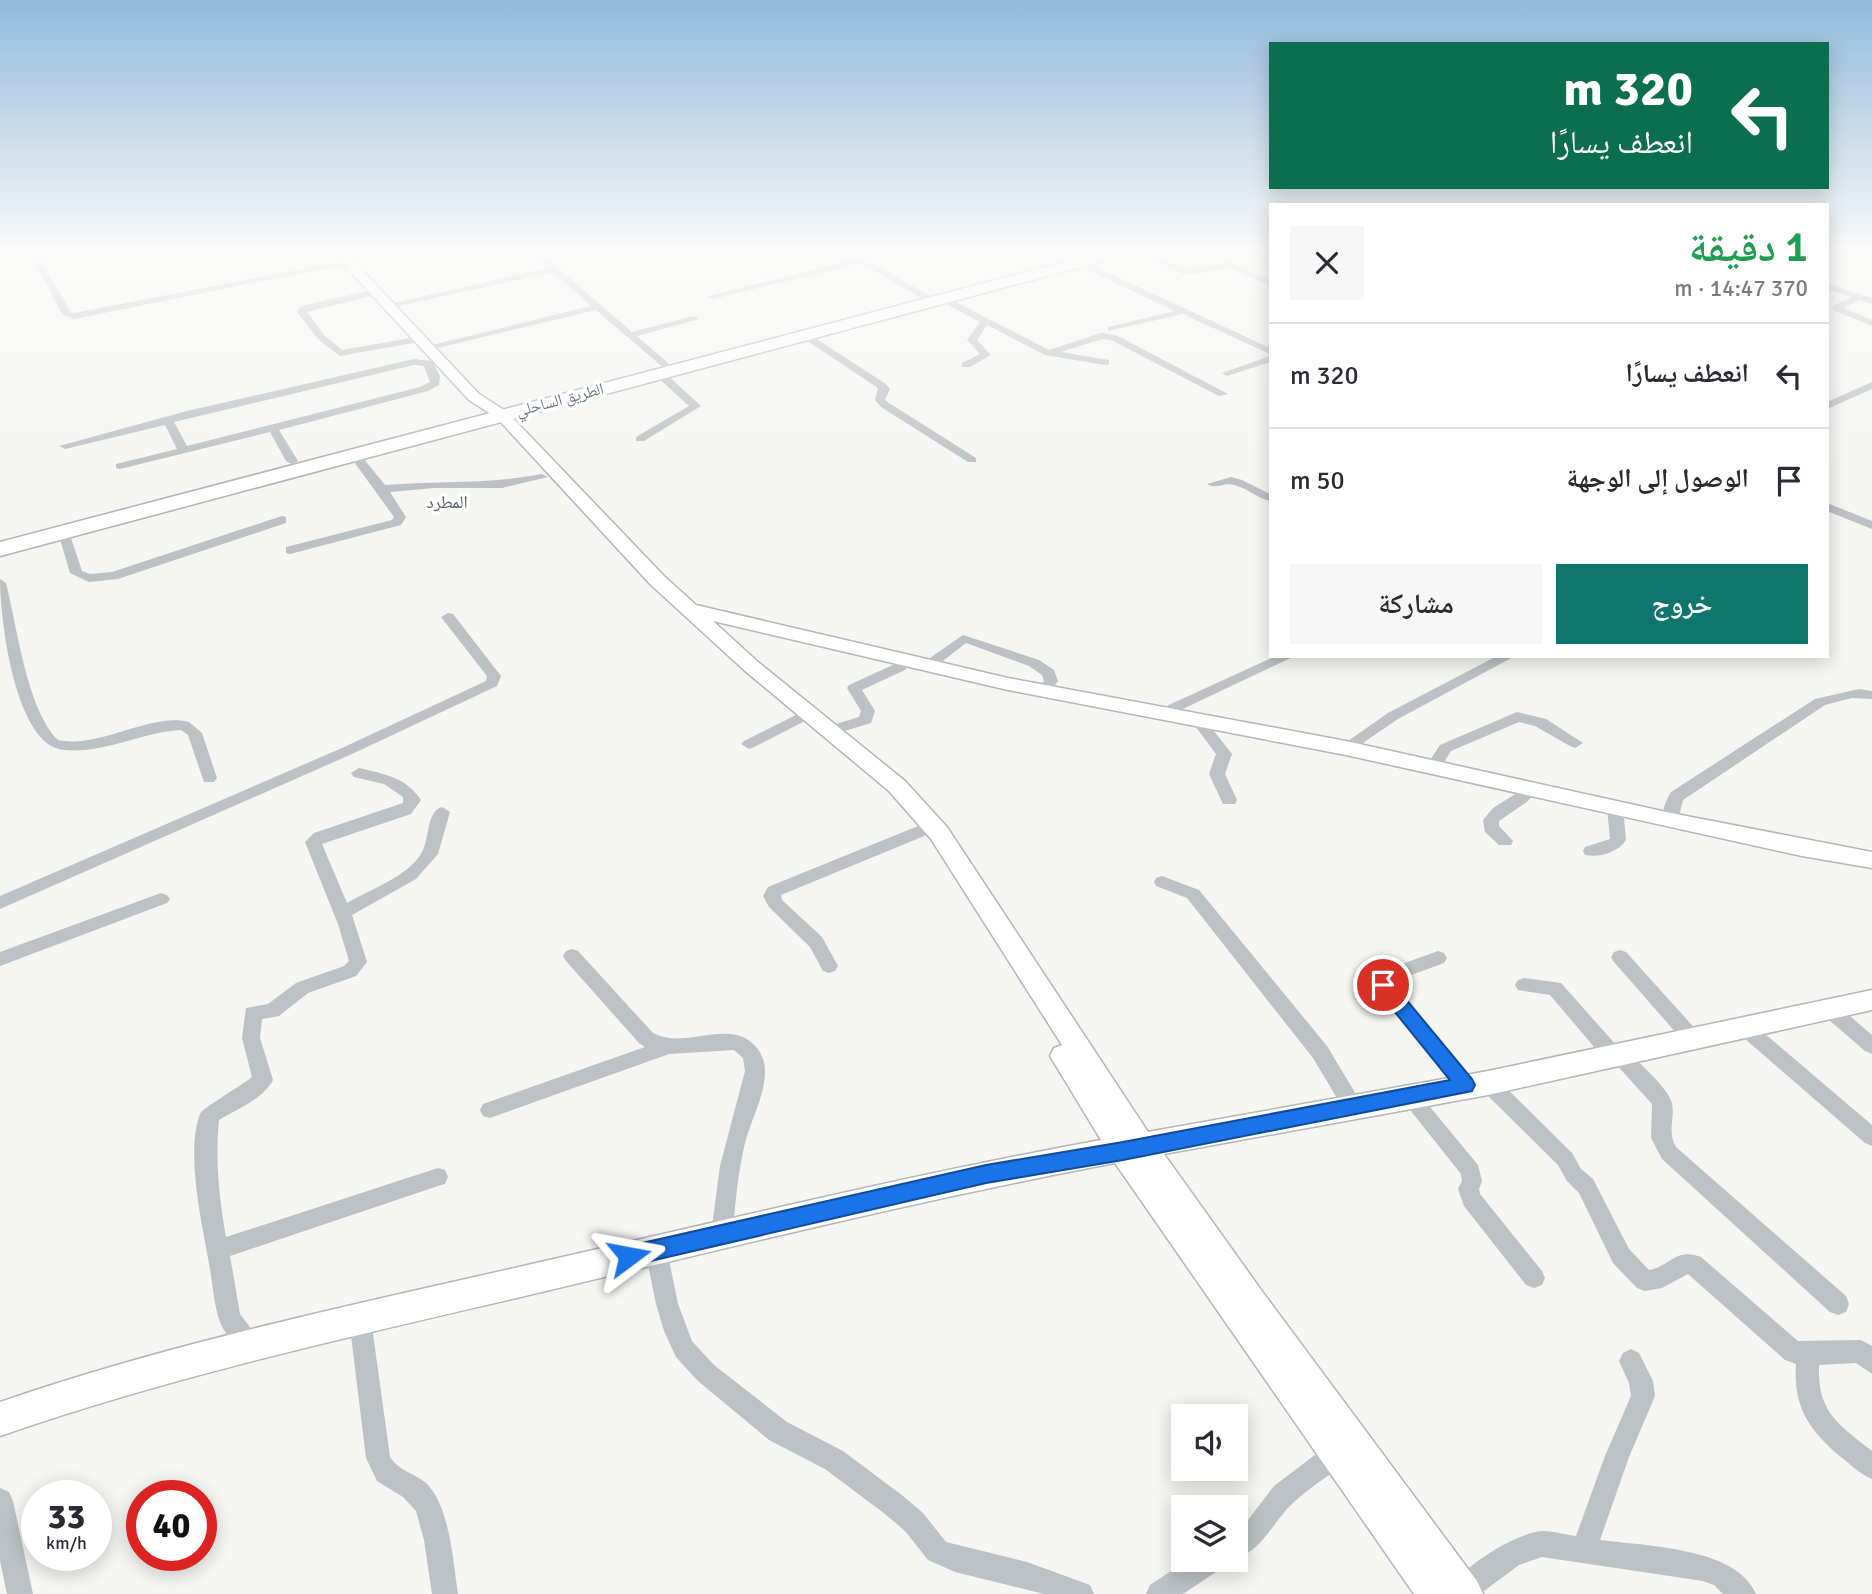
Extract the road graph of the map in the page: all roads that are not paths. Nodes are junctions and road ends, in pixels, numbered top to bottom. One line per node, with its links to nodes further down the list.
1 (313, 326): 15 (street)
2 (410, 326): 15 (street)
3 (505, 326): 15 (street)
4 (619, 326): 13 (street)
5 (664, 326): 13 (street)
6 (827, 326): 21 (highway, الطريق الساحلي)
7 (836, 326): 14 (highway, الطريق الساحلي)
8 (981, 326): 20 (street)
9 (993, 326): 17 (street)
10 (1122, 326): 12 (street)
11 (1218, 326): 16 (street)
12 (1111, 329)
13 (629, 335): 21 (street)
14 (806, 335): 21 (highway, الطريق الساحلي); 35 (street)
15 (425, 343): 27 (street)
16 (1269, 351)
17 (1048, 353): 19 (street); 24 (street)
18 (1269, 359): 22 (street)
19 (1105, 362)
20 (966, 365)
21 (662, 370): 25 (highway, الطريق الساحلي); 31 (street)
22 (1227, 373)
23 (1872, 385): 26 (street)
24 (1223, 394)
25 (545, 400): 27 (highway); 27 (highway)
26 (1829, 405)
27 (489, 413): 30 (highway); 30 (highway); 38 (street); 49 (street)
28 (167, 419): 29 (street); 32 (street); 33 (street)
29 (273, 428): 33 (street); 36 (street)
30 (428, 431): 34 (highway); 36 (highway)
31 (640, 439)
32 (65, 446)
33 (183, 450): 37 (street)
34 (355, 455): 40 (street); 45 (highway)
35 (972, 460)
36 (292, 461): 46 (highway)
37 (120, 466)
38 (542, 477): 40 (street); 51 (street)
39 (1213, 484): 41 (street)
40 (382, 489): 48 (street)
41 (1269, 497)
42 (1829, 508): 44 (street)
43 (282, 520): 45 (street)
44 (1872, 524)
45 (64, 533): 47 (highway)
46 (0, 538)
47 (0, 550)
48 (290, 550)
49 (657, 580): 51 (street); 53 (street)
50 (0, 583): 69 (street)
51 (682, 610): 53 (street); 61 (street); 63 (street)
52 (448, 617): 82 (street)
53 (730, 618): 56 (street)
54 (1284, 658): 60 (street)
55 (1504, 658): 66 (street)
56 (906, 660): 57 (street); 63 (street)
57 (929, 666): 58 (street); 58 (street)
58 (1044, 690): 60 (street)
59 (1872, 695): 74 (street)
60 (1165, 712): 62 (street)
61 (800, 718): 65 (street); 75 (street)
62 (1197, 719): 66 (street); 71 (street)
63 (831, 730): 79 (street)
64 (1576, 743): 67 (street)
65 (749, 744)
66 (1346, 748): 67 (street)
67 (1434, 766): 70 (street)
68 (359, 774): 83 (street)
69 (209, 778)
70 (1524, 788): 72 (street); 76 (street)
71 (1229, 800)
72 (1615, 808): 74 (street); 77 (street)
73 (442, 813): 83 (street)
74 (1671, 821): 78 (street)
75 (923, 830): 79 (street); 88 (street)
76 (1505, 841)
77 (1591, 851)
78 (1872, 860)
79 (957, 869): 102 (street)
80 (1162, 882): 99 (street)
81 (161, 899): 87 (street)
82 (0, 903)
83 (342, 913): 105 (street)
84 (572, 956): 95 (street)
85 (1620, 957): 93 (street)
86 (1438, 958): 97 (street)
87 (0, 959)
88 (829, 966)
89 (1524, 985): 96 (street)
90 (1872, 1000): 91 (street)
91 (1829, 1009): 92 (street); 94 (street)
92 (1744, 1027): 93 (street); 101 (street)
93 (1692, 1038): 96 (street)
94 (1872, 1046)
95 (667, 1047): 100 (street); 104 (street)
96 (1616, 1054): 97 (street); 108 (street)
97 (1477, 1084): 98 (street); 111 (street)
98 (1409, 1096): 99 (street); 107 (street)
99 (1353, 1107): 102 (street)
100 (490, 1110)
101 (1872, 1137)
102 (1132, 1149): 104 (street); 115 (street); 121 (street)
103 (438, 1177): 105 (street)
104 (722, 1234): 106 (street)
105 (219, 1250): 110 (street)
106 (656, 1250): 109 (street); 124 (street)
107 (1534, 1278)
108 (1838, 1304)
109 (360, 1319): 110 (street); 123 (street)
110 (252, 1346): 114 (street)
111 (1808, 1354): 112 (street); 116 (street)
112 (1868, 1355)
113 (1631, 1361): 119 (street)
114 (0, 1419)
115 (1337, 1454): 118 (street); 121 (street)
116 (1872, 1467)
117 (0, 1502): 122 (street)
118 (1248, 1536)
119 (1584, 1550): 121 (street); 126 (street)
120 (1193, 1572): 125 (street)
121 (1454, 1593)
122 (20, 1594)
123 (444, 1594)
124 (1081, 1594)
125 (1159, 1594)
126 (1743, 1594)

